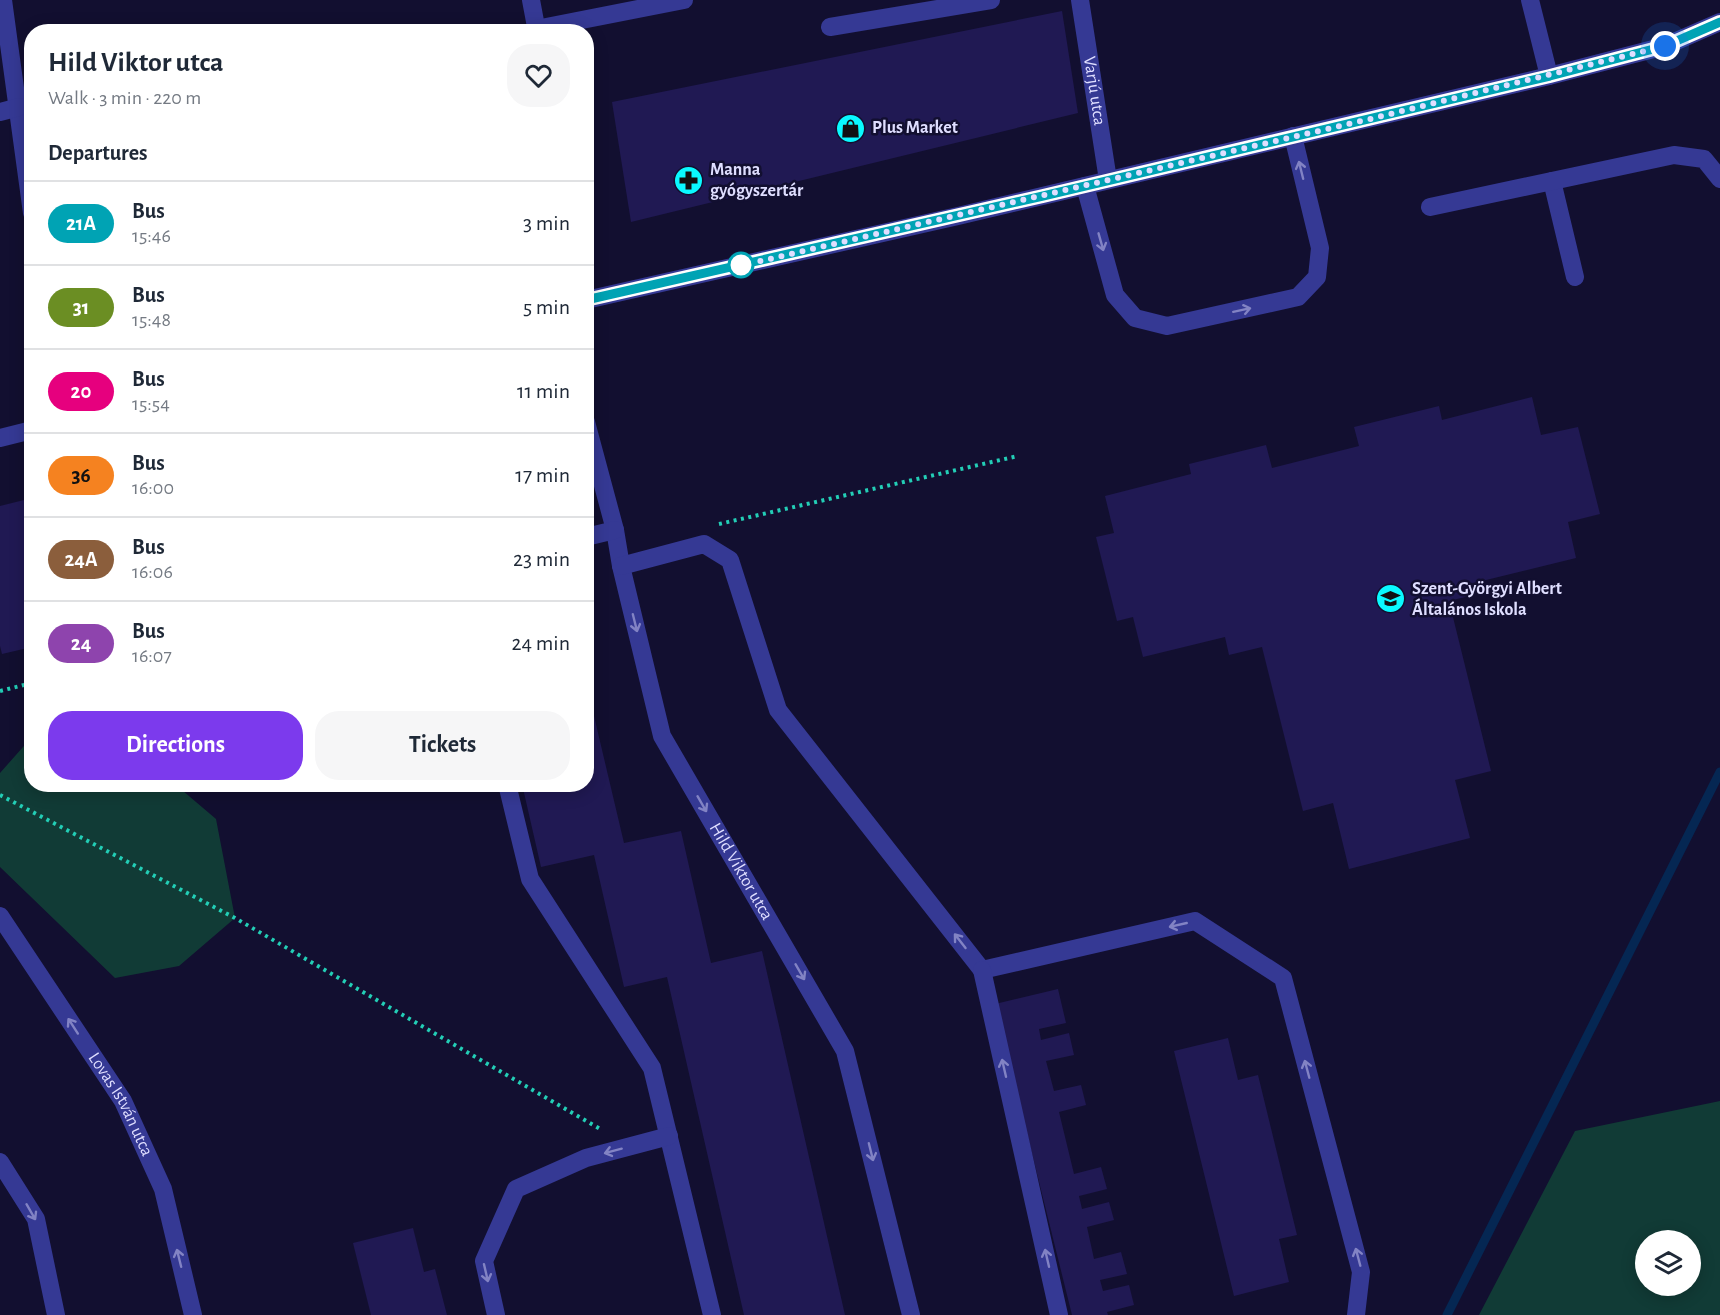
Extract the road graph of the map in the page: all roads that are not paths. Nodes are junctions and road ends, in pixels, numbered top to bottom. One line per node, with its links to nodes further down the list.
1 (3, 0): 12 (street)
2 (531, 0): 8 (street)
3 (684, 0): 9 (street)
4 (992, 0): 10 (street)
5 (1080, 0): 17 (street, Varjú utca)
6 (1530, 0): 11 (street)
7 (1720, 22): 11 (street)
8 (536, 24)
9 (566, 24)
10 (830, 27)
11 (1550, 76): 14 (street)
12 (19, 107): 13 (street); 15 (street)
13 (0, 112)
14 (1293, 136): 17 (street); 19 (street, one-way to 14)
15 (24, 148)
16 (1720, 178): 18 (street)
17 (1108, 180): 19 (street)
18 (1552, 182): 20 (street); 21 (street)
19 (1085, 186): 22 (street)
20 (1430, 207)
21 (1575, 277)
22 (594, 298)
23 (24, 432): 24 (street)
24 (0, 438)
25 (594, 452): 26 (street, Hild Viktor utca)
26 (615, 530): 27 (street); 28 (street, Hild Viktor utca)
27 (594, 535)
28 (621, 566): 31 (street, one-way to 28); 38 (street, Hild Viktor utca, one-way to 38)
29 (509, 792): 32 (street)
30 (0, 916): 35 (street, Lovas István utca, one-way to 30)
31 (982, 970): 39 (street, one-way to 31); 40 (street, one-way to 31)
32 (669, 1136): 36 (street, one-way to 36); 37 (street)
33 (0, 1162): 34 (street, one-way to 34)
34 (56, 1315)
35 (193, 1315)
36 (496, 1315)
37 (712, 1315)
38 (911, 1315)
39 (1059, 1315)
40 (1356, 1315)

